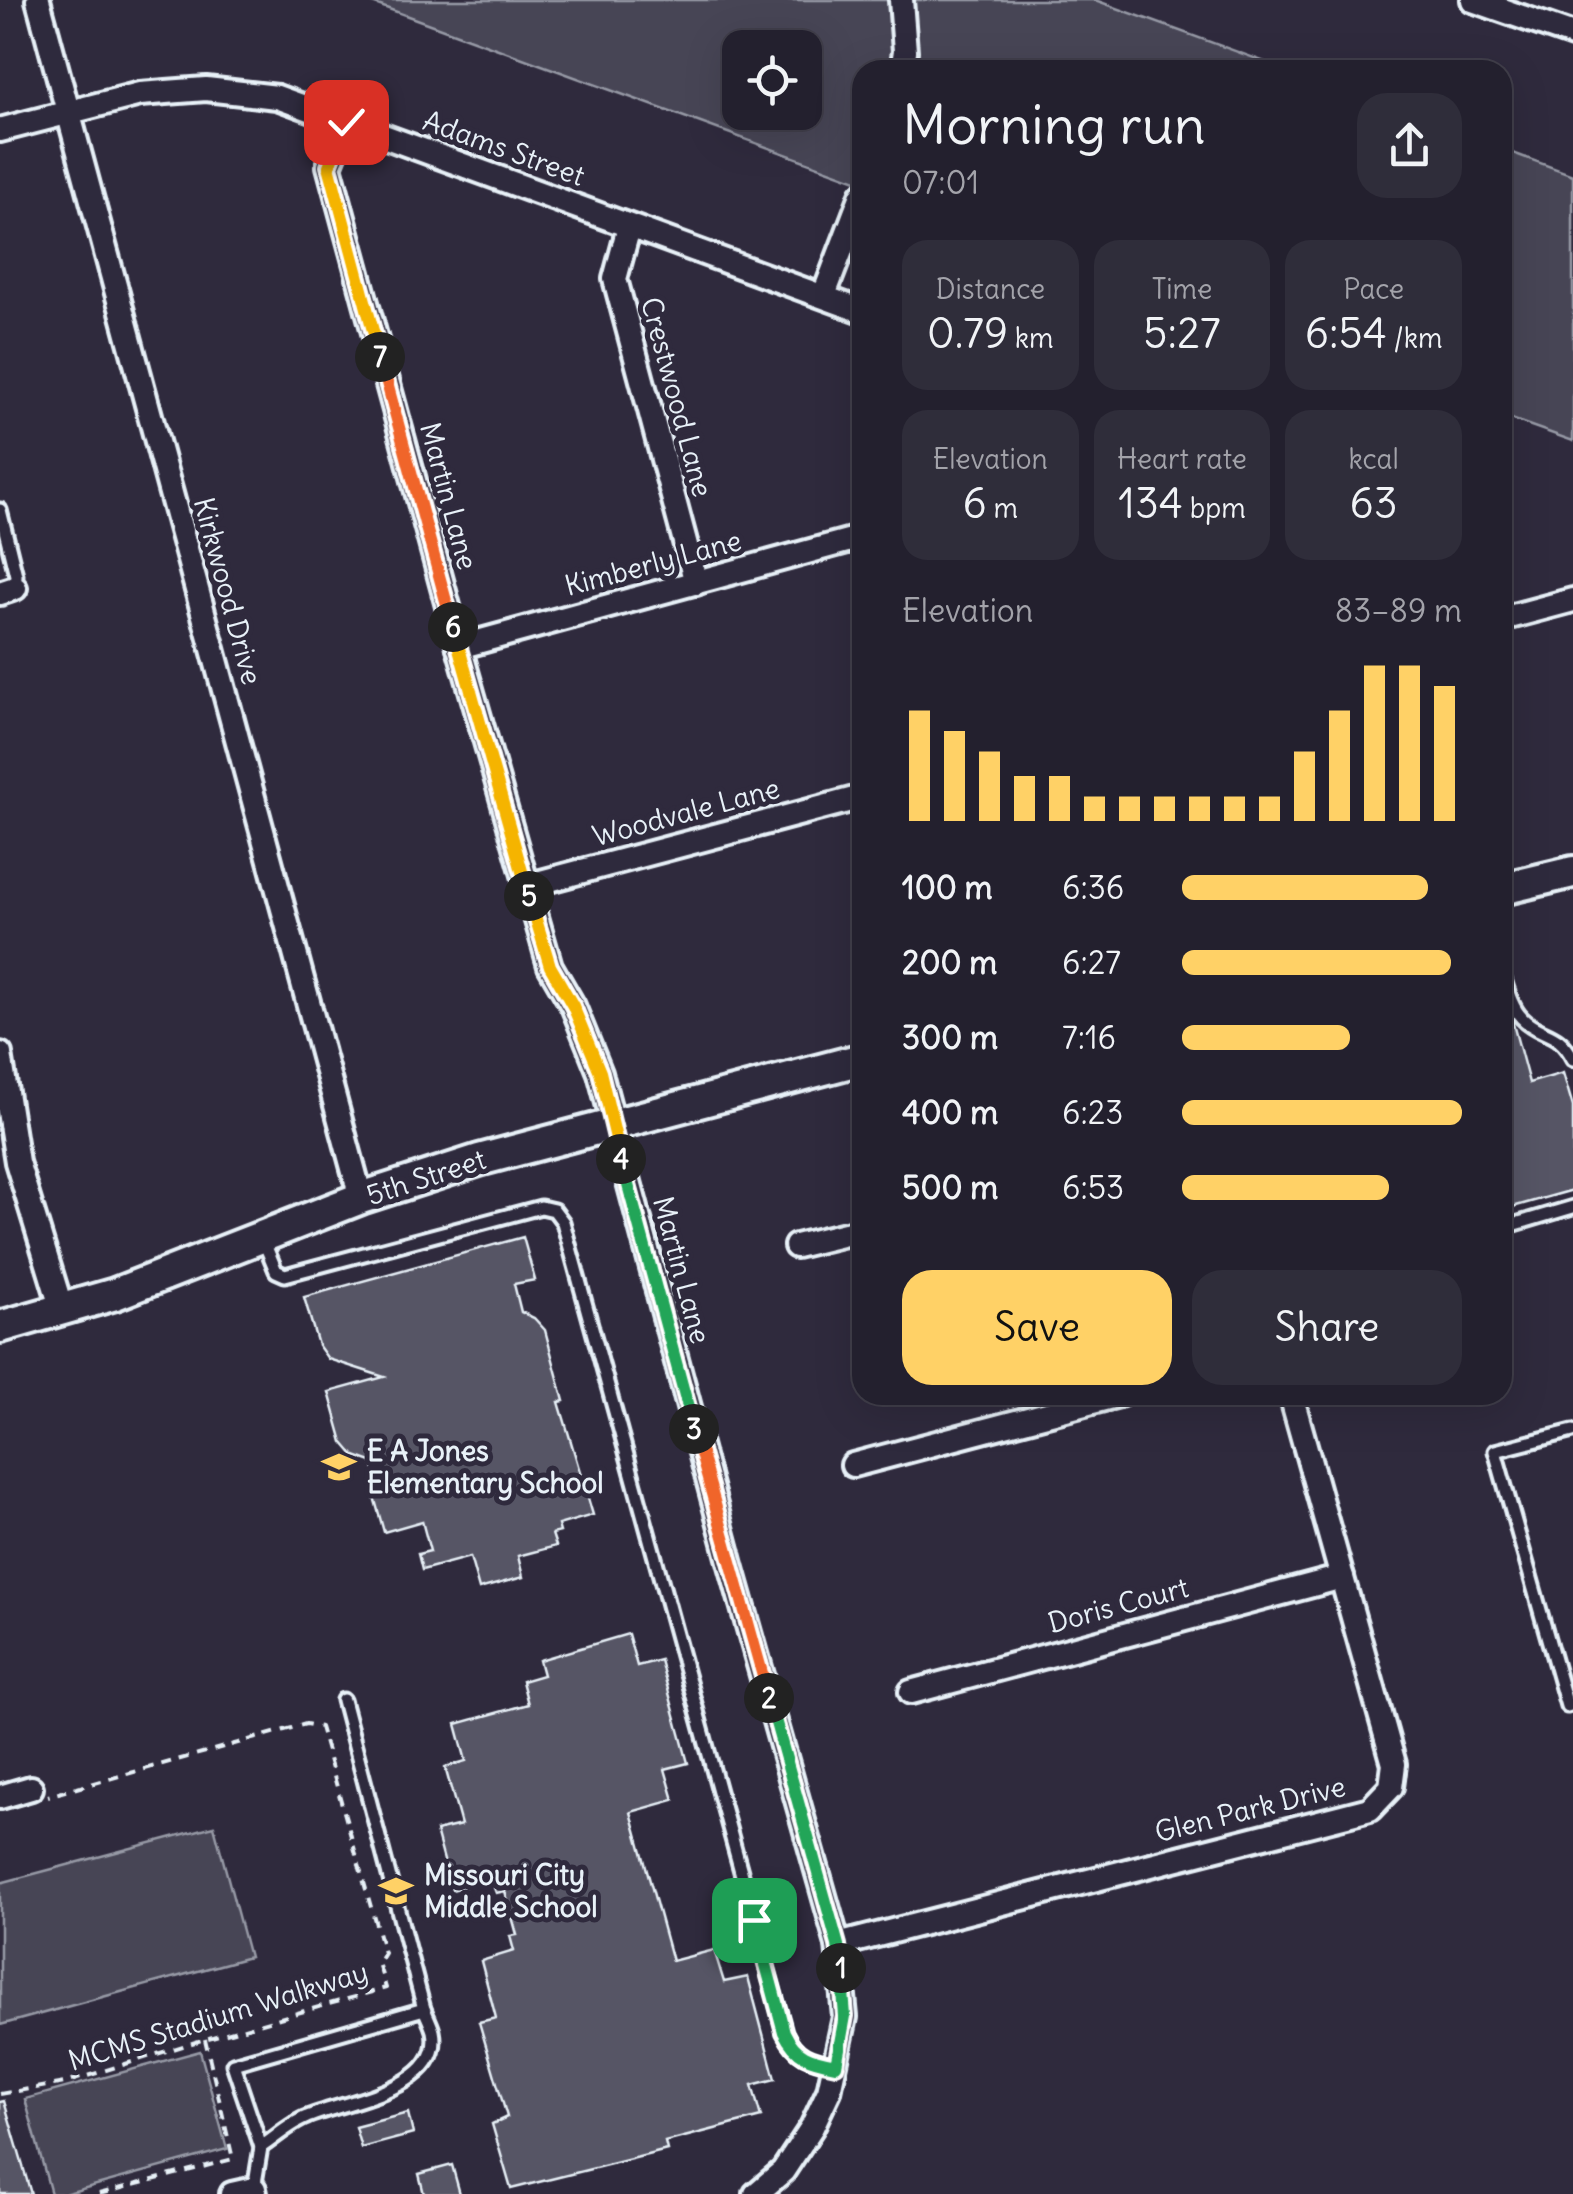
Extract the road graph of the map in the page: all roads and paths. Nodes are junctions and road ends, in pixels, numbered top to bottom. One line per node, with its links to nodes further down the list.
1 (38, 0): 6 (street, Kirkwood Drive)
2 (902, 0): 5 (street)
3 (1473, 0): 4 (street)
4 (1573, 35)
5 (904, 60)
6 (68, 112): 7 (street, Adams Street); 8 (street, Adams Street); 29 (street, Kirkwood Drive)
7 (346, 122): 10 (street, Adams Street); 19 (street, Martin Lane)
8 (0, 130)
9 (852, 221): 11 (street)
10 (628, 226): 11 (street, Adams Street); 15 (street, Crestwood Lane)
11 (824, 295): 12 (street, Adams Street)
12 (852, 307)
13 (0, 510): 16 (lane)
14 (852, 540): 15 (street, Kimberly Lane)
15 (696, 583): 19 (street, Kimberly Lane)
16 (7, 590)
17 (1573, 600): 18 (street)
18 (1512, 616)
19 (459, 647): 22 (street, Martin Lane)
20 (852, 800): 22 (street, Woodvale Lane)
21 (1573, 872): 23 (main road)
22 (526, 886): 28 (street, Martin Lane)
23 (1512, 887)
24 (1512, 1004): 26 (lane)
25 (0, 1054): 35 (street)
26 (1573, 1058)
27 (852, 1062): 28 (main road, 5th Street)
28 (612, 1124): 29 (main road, 5th Street); 47 (street, Martin Lane)
29 (360, 1198): 33 (main road, 5th Street)
30 (1573, 1206): 31 (lane)
31 (1512, 1225)
32 (852, 1232): 34 (street)
33 (262, 1236): 35 (main road, 5th Street); 50 (lane)
34 (796, 1246)
35 (62, 1310): 36 (main road, 5th Street)
36 (0, 1327)
37 (1080, 1405): 40 (street)
38 (1295, 1405): 41 (street, Glen Park Drive)
39 (1573, 1431): 44 (lane)
40 (853, 1464)
41 (1342, 1576): 42 (street, Doris Court); 47 (street, Glen Park Drive)
42 (911, 1692)
43 (343, 1700): 48 (lane)
44 (1573, 1704)
45 (35, 1793): 46 (street); 49 (path, MCMS Stadium Walkway)
46 (0, 1796)
47 (838, 1945): 50 (street, Martin Lane)
48 (424, 2009): 52 (lane); 52 (lane)
49 (205, 2038): 51 (path, MCMS Stadium Walkway); 54 (path)
50 (836, 2065): 55 (street, Martin Lane)
51 (0, 2094)
52 (262, 2147): 53 (lane)
53 (247, 2192)
54 (98, 2194)
55 (756, 2194)

